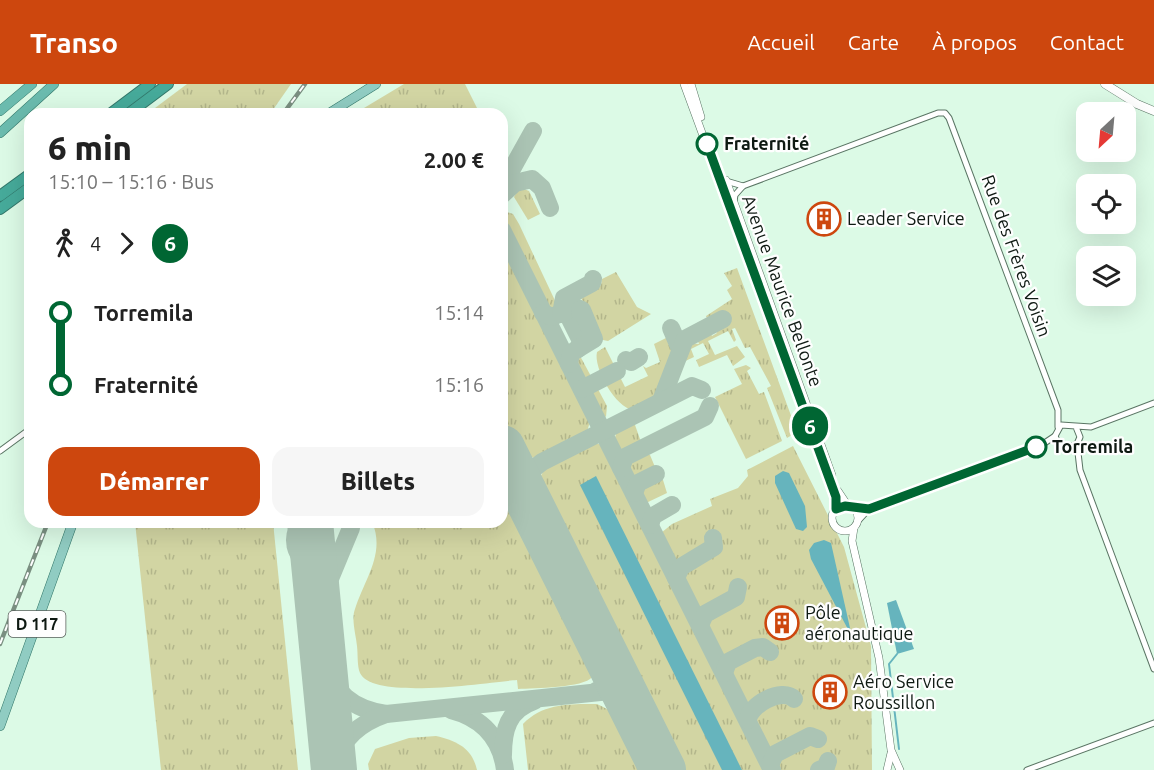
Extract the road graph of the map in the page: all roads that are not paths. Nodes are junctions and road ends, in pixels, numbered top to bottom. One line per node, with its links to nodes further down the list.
1 (32, 84): 16 (highway)
2 (48, 84): 19 (highway)
3 (54, 84): 11 (highway)
4 (150, 84): 12 (highway)
5 (168, 84): 13 (highway)
6 (365, 84): 14 (main road)
7 (376, 84): 15 (main road)
8 (684, 84): 42 (street, Avenue Maurice Bellonte)
9 (691, 84): 22 (street, Avenue Maurice Bellonte)
10 (1105, 84): 18 (main road)
11 (28, 108)
12 (118, 108)
13 (136, 108)
14 (329, 108)
15 (338, 108)
16 (0, 110)
17 (24, 111): 20 (highway)
18 (1154, 111)
19 (0, 124)
20 (0, 133)
21 (24, 178): 25 (highway)
22 (726, 181): 23 (street); 26 (street, Avenue Maurice Bellonte)
23 (743, 186): 26 (street); 29 (street, Rue des Frères Voisin)
24 (24, 191): 27 (highway)
25 (0, 196)
26 (734, 201): 41 (street, Avenue Maurice Bellonte)
27 (0, 209)
28 (1154, 402): 32 (street)
29 (1058, 410): 30 (street, Rue des Frères Voisin); 31 (street, Rue des Frères Voisin)
30 (1073, 425): 31 (street); 32 (street); 35 (street)
31 (1058, 427): 34 (street)
32 (1090, 427): 35 (street)
33 (24, 433): 39 (street)
34 (1055, 436): 37 (street); 38 (street)
35 (1080, 437): 36 (street)
36 (1077, 444): 38 (street); 40 (street)
37 (1040, 446): 38 (street); 43 (street)
38 (1062, 447): 40 (street)
39 (0, 451)
40 (1078, 464): 50 (street)
41 (851, 507): 42 (street); 43 (street); 44 (street)
42 (836, 509): 48 (street)
43 (869, 509): 44 (street)
44 (858, 521): 47 (street)
45 (66, 528): 51 (main road, D 117)
46 (71, 528): 53 (main road, D 117)
47 (854, 528): 48 (street); 49 (street)
48 (843, 531): 49 (street)
49 (852, 541): 54 (street)
50 (1154, 669)
51 (0, 712)
52 (1154, 723): 57 (street)
53 (0, 726)
54 (891, 750): 55 (street); 56 (street)
55 (887, 770): 56 (street)
56 (900, 770)
57 (1027, 770)

